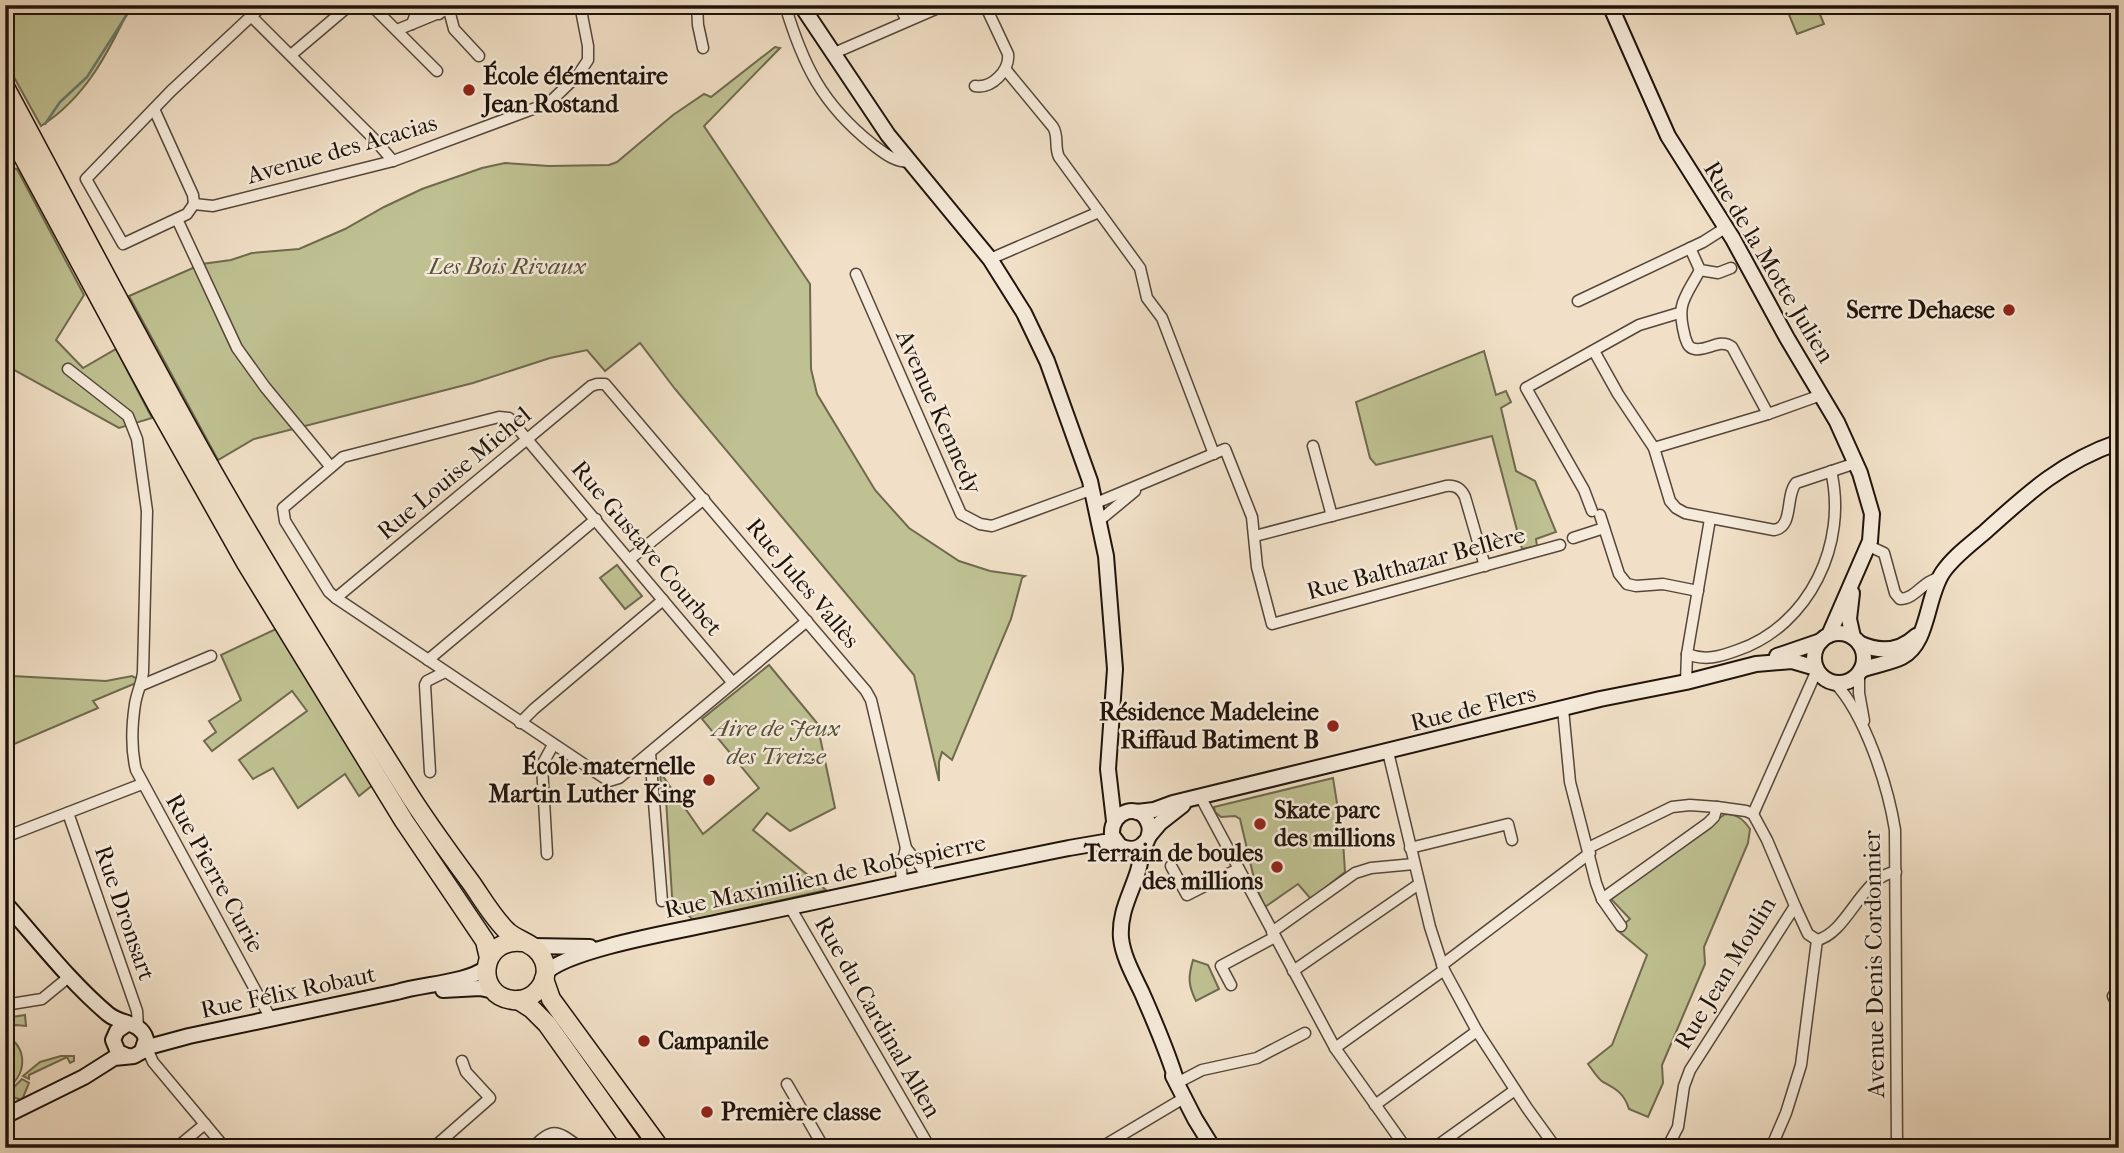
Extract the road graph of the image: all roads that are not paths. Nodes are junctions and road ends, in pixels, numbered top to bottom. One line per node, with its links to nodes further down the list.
1 (263, 5): 15 (street)
2 (350, 5): 21 (street)
3 (371, 5): 18 (street)
4 (419, 5): 17 (street)
5 (426, 5): 14 (street)
6 (580, 5): 29 (street, Avenue des Acacias)
7 (697, 5): 19 (street)
8 (785, 5): 30 (street)
9 (801, 5): 20 (street)
10 (900, 5): 16 (street)
11 (945, 5): 16 (street)
12 (985, 5): 23 (street)
13 (1609, 5): 34 (street, Rue de la Motte Julien)
14 (449, 10): 17 (street); 22 (street)
15 (251, 16): 21 (street); 27 (street)
16 (907, 21): 20 (street)
17 (412, 24): 18 (street)
18 (397, 30): 24 (street)
19 (703, 48)
20 (832, 54): 30 (street)
21 (291, 55): 29 (street)
22 (480, 56)
23 (1006, 70): 25 (street); 32 (street)
24 (437, 71)
25 (975, 86)
26 (5, 87): 128 (highway)
27 (153, 109): 31 (street); 33 (street)
28 (5, 123): 130 (highway)
29 (393, 161): 31 (street, Avenue des Acacias)
30 (910, 162): 36 (street)
31 (194, 204): 33 (street)
32 (1099, 212): 36 (street); 51 (street)
33 (177, 219): 53 (street)
34 (1726, 228): 35 (street); 45 (street, Rue de la Motte Julien)
35 (1690, 248): 38 (street); 40 (street)
36 (990, 260): 56 (street)
37 (1731, 268): 38 (street)
38 (1700, 270): 41 (street)
39 (856, 274): 56 (street, Avenue Kennedy)
40 (1578, 301)
41 (1679, 313): 42 (street); 46 (street)
42 (1594, 351): 50 (street); 62 (street)
43 (68, 369): 88 (street, Rue Pierre Curie)
44 (600, 383): 47 (street, Rue Louise Michel); 57 (street, Rue Jules Vallès)
45 (1821, 395): 46 (street); 52 (street, Rue de la Motte Julien)
46 (1768, 414): 50 (street)
47 (528, 439): 53 (street, Rue Gustave Courbet); 59 (street, Rue Gustave Courbet); 72 (street, Rue Louise Michel)
48 (2119, 442): 69 (street)
49 (1313, 446): 58 (street)
50 (1654, 448): 60 (street)
51 (1214, 454): 55 (street, Avenue Kennedy); 63 (street, Avenue Kennedy)
52 (1856, 463): 54 (street); 66 (street, Rue de la Motte Julien)
53 (330, 466): 72 (street, Rue Gustave Courbet)
54 (1830, 471): 60 (street); 78 (street)
55 (1144, 483): 56 (street, Avenue Kennedy); 61 (street)
56 (1094, 496): 61 (street)
57 (704, 499): 67 (street); 74 (street, Rue Jules Vallès)
58 (1332, 516): 63 (street); 68 (street)
59 (596, 519): 67 (street, Rue Gustave Courbet); 80 (street)
60 (1710, 519): 71 (street)
61 (1100, 520): 93 (street)
62 (1604, 527): 64 (street); 71 (street)
63 (1255, 536): 68 (street, Rue Balthazar Bellère)
64 (1573, 538)
65 (1560, 545): 68 (street, Rue Balthazar Bellère)
66 (1869, 546): 69 (street); 70 (street, Rue de la Motte Julien)
67 (629, 559): 73 (street, Rue Gustave Courbet)
68 (1485, 566)
69 (1940, 578): 75 (street)
70 (1854, 581): 76 (street, Rue de la Motte Julien); 77 (street, Rue de la Motte Julien)
71 (1698, 591): 78 (street)
72 (336, 598): 80 (street)
73 (663, 600): 87 (street, Rue Gustave Courbet); 90 (street)
74 (807, 621): 87 (street); 108 (street, Rue Jules Vallès)
75 (1923, 626): 77 (street); 84 (street)
76 (1825, 638): 77 (street); 81 (street, Rue de Flers); 82 (street)
77 (1856, 640): 84 (street)
78 (1687, 654): 85 (street)
79 (211, 656): 88 (street)
80 (428, 660): 83 (street)
81 (1756, 664): 82 (street, Rue de Flers); 85 (street, Rue de Flers)
82 (1817, 669): 86 (street); 102 (street)
83 (445, 672): 90 (street); 96 (street)
84 (1860, 672): 86 (street); 91 (street, Avenue Denis Cordonnier)
85 (1686, 682): 89 (street, Rue de Flers)
86 (1834, 682): 91 (street, Avenue Denis Cordonnier)
87 (733, 683): 94 (street)
88 (142, 685): 97 (street, Rue Pierre Curie)
89 (1563, 709): 95 (street, Rue de Flers); 110 (street)
90 (520, 723): 92 (street)
91 (1869, 742): 116 (street, Avenue Denis Cordonnier)
92 (553, 745): 94 (street); 111 (street)
93 (1110, 747): 100 (street); 103 (street)
94 (650, 752): 121 (street)
95 (1388, 752): 98 (street, Rue de Flers); 109 (street)
96 (430, 772)
97 (142, 784): 101 (street); 142 (street, Rue Pierre Curie)
98 (1201, 798): 100 (street, Rue de Flers); 105 (street, Rue de Flers); 115 (street)
99 (1717, 807): 102 (street); 110 (street); 120 (street)
100 (1135, 812): 103 (street); 105 (street)
101 (68, 813): 104 (street); 146 (street, Rue Dronsart)
102 (1753, 814): 123 (street, Rue Jean Moulin)
103 (1113, 822): 107 (street); 112 (street, Rue Maximilien de Robespierre)
104 (5, 837)
105 (1148, 839): 107 (street); 151 (street)
106 (1512, 840): 109 (street)
107 (1120, 846): 112 (street, Rue Maximilien de Robespierre); 151 (street)
108 (906, 848): 117 (street, Rue Jules Vallès); 118 (street, Rue Jules Vallès)
109 (1410, 848): 113 (street)
110 (1589, 850): 120 (street); 131 (street)
111 (547, 854)
112 (1037, 854): 117 (street, Rue Maximilien de Robespierre)
113 (1414, 864): 119 (street); 126 (street)
114 (1171, 866): 115 (street)
115 (1238, 869): 126 (street)
116 (1896, 872): 127 (street); 174 (street, Avenue Denis Cordonnier)
117 (926, 878): 118 (street, Rue Maximilien de Robespierre)
118 (902, 883): 124 (street, Rue Maximilien de Robespierre)
119 (1419, 884): 131 (street); 132 (street)
120 (1602, 899): 125 (street)
121 (662, 901)
122 (5, 902): 133 (street)
123 (1795, 906): 127 (street); 172 (street, Rue Jean Moulin)
124 (790, 907): 129 (street, Rue Maximilien de Robespierre); 167 (street, Rue du Cardinal Allen)
125 (1621, 926)
126 (1274, 935): 132 (street); 135 (street)
127 (1817, 940): 173 (street)
128 (527, 944): 129 (street, Rue Maximilien de Robespierre); 130 (highway); 134 (highway)
129 (623, 944): 134 (street, Rue Maximilien de Robespierre)
130 (488, 963): 136 (highway); 137 (street, Rue Félix Robaut)
131 (1443, 968): 143 (street); 148 (street)
132 (1293, 971): 148 (street)
133 (70, 976): 140 (street); 146 (street)
134 (545, 976): 139 (highway); 165 (highway)
135 (1231, 985)
136 (494, 991): 137 (street, Rue Félix Robaut); 139 (highway)
137 (397, 992): 142 (street, Rue Félix Robaut)
138 (2113, 996): 141 (street)
139 (518, 1000): 164 (highway)
140 (5, 1005)
141 (2119, 1008)
142 (271, 1019): 145 (street, Rue Félix Robaut)
143 (1477, 1031): 153 (street); 155 (street)
144 (1306, 1033): 151 (street)
145 (189, 1036): 146 (street, Rue Félix Robaut); 147 (street, Rue Félix Robaut)
146 (138, 1042): 147 (street, Rue Félix Robaut); 150 (street, Rue Dronsart); 156 (street)
147 (164, 1042): 150 (street)
148 (1335, 1048): 155 (street)
149 (463, 1062): 161 (street)
150 (159, 1070): 157 (street, Rue Dronsart)
151 (1177, 1083): 154 (street)
152 (787, 1084): 166 (street)
153 (1515, 1090): 158 (street); 171 (street)
154 (1184, 1098): 168 (street); 169 (street)
155 (1375, 1105): 170 (street)
156 (5, 1116)
157 (205, 1124): 159 (street); 160 (street, Rue Dronsart)
158 (1554, 1147)
159 (176, 1148)
160 (225, 1148)
161 (433, 1148)
162 (531, 1148): 163 (street)
163 (581, 1148)
164 (635, 1148)
165 (660, 1148)
166 (824, 1148)
167 (930, 1148)
168 (1100, 1148)
169 (1213, 1148)
170 (1406, 1148)
171 (1434, 1148)
172 (1667, 1148)
173 (1771, 1148)
174 (1897, 1148)

